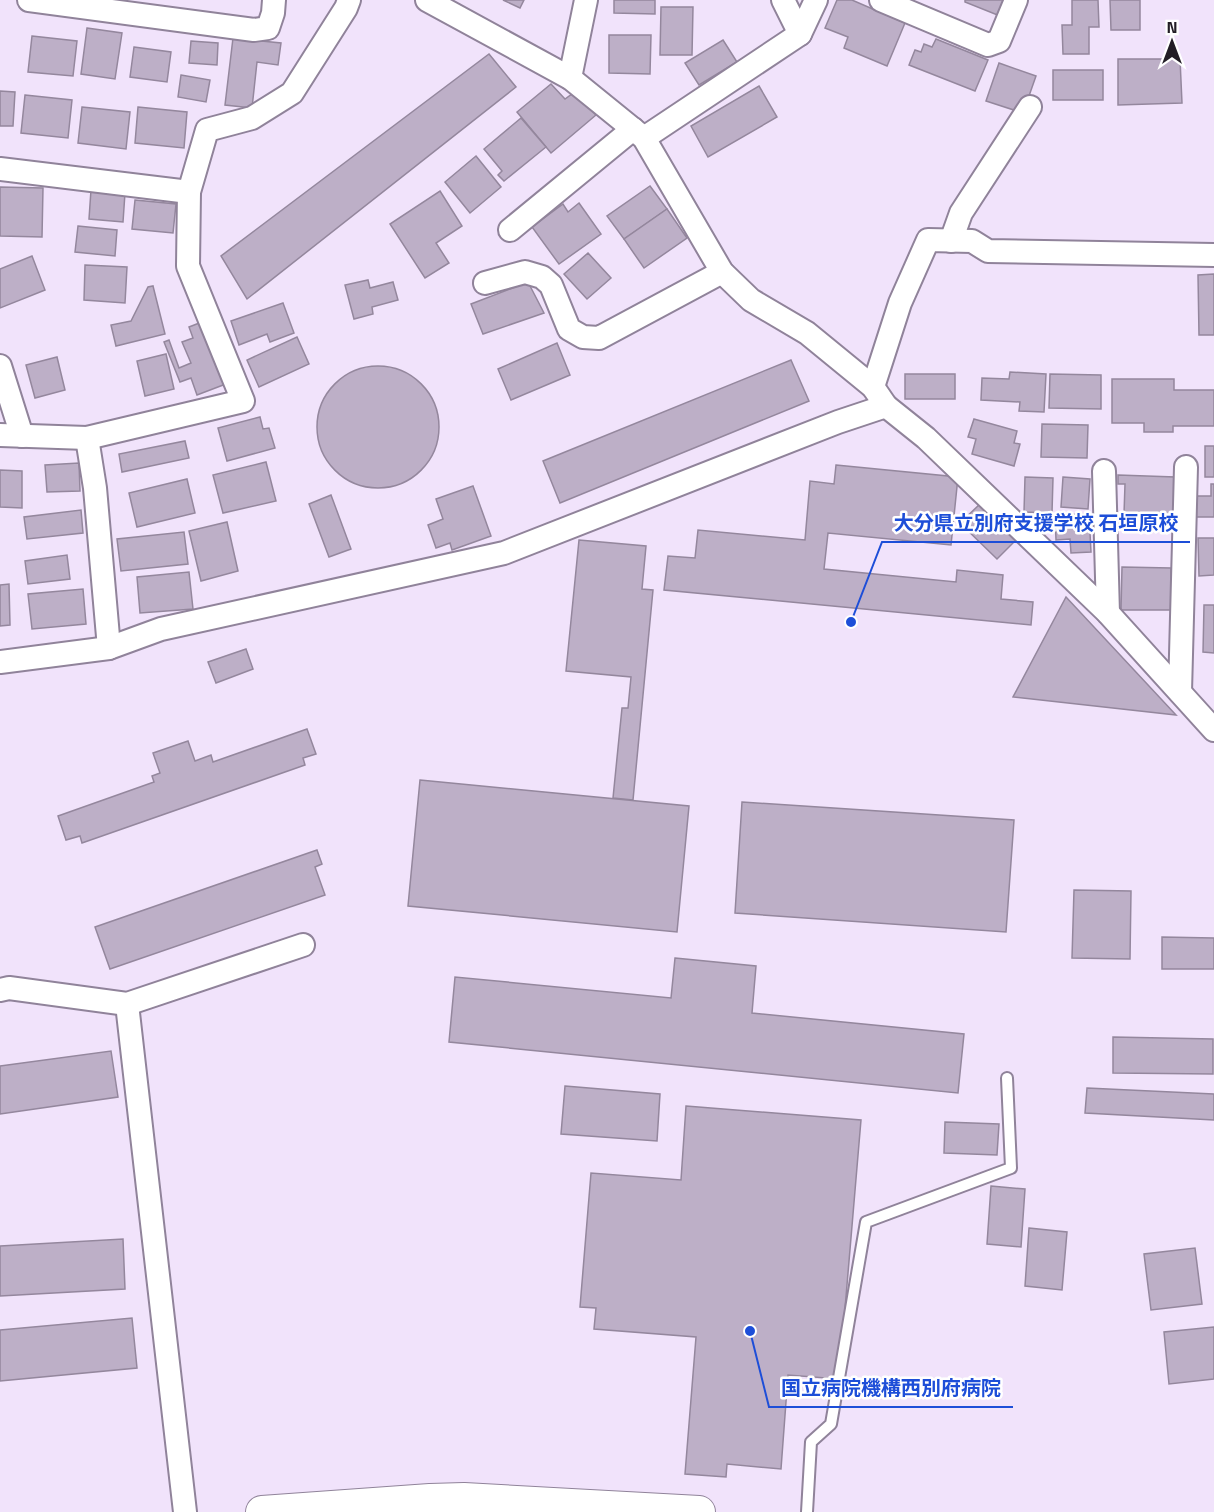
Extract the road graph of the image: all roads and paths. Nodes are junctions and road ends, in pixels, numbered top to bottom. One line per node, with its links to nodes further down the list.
1 (29, 0): 2 (street)
2 (274, 0)
3 (349, 0): 15 (street)
4 (427, 0): 11 (street)
5 (586, 0): 11 (street)
6 (783, 0): 10 (street)
7 (816, 0): 10 (street)
8 (881, 0): 9 (street)
9 (1016, 0)
10 (800, 34): 13 (street)
11 (570, 78): 13 (street)
12 (1030, 107): 17 (street)
13 (639, 133): 16 (street); 19 (street)
14 (0, 169): 15 (street)
15 (189, 192): 25 (street)
16 (510, 230)
17 (951, 241): 18 (street); 22 (street)
18 (1214, 255)
19 (722, 272): 20 (street); 22 (street)
20 (485, 283)
21 (0, 366): 24 (street)
22 (873, 387): 23 (street)
23 (886, 406): 28 (street); 29 (street)
24 (11, 436): 25 (street)
25 (87, 438): 29 (street)
26 (1186, 467): 31 (street)
27 (1104, 471): 28 (street)
28 (1108, 613): 31 (street)
29 (109, 648): 30 (street)
30 (0, 662)
31 (1180, 692): 32 (street)
32 (1214, 730)
33 (303, 945): 35 (street)
34 (0, 990): 35 (street)
35 (127, 1004): 37 (street)
36 (1007, 1078): 40 (lane)
37 (185, 1512)
38 (262, 1512): 39 (street)
39 (699, 1512)
40 (807, 1512)

